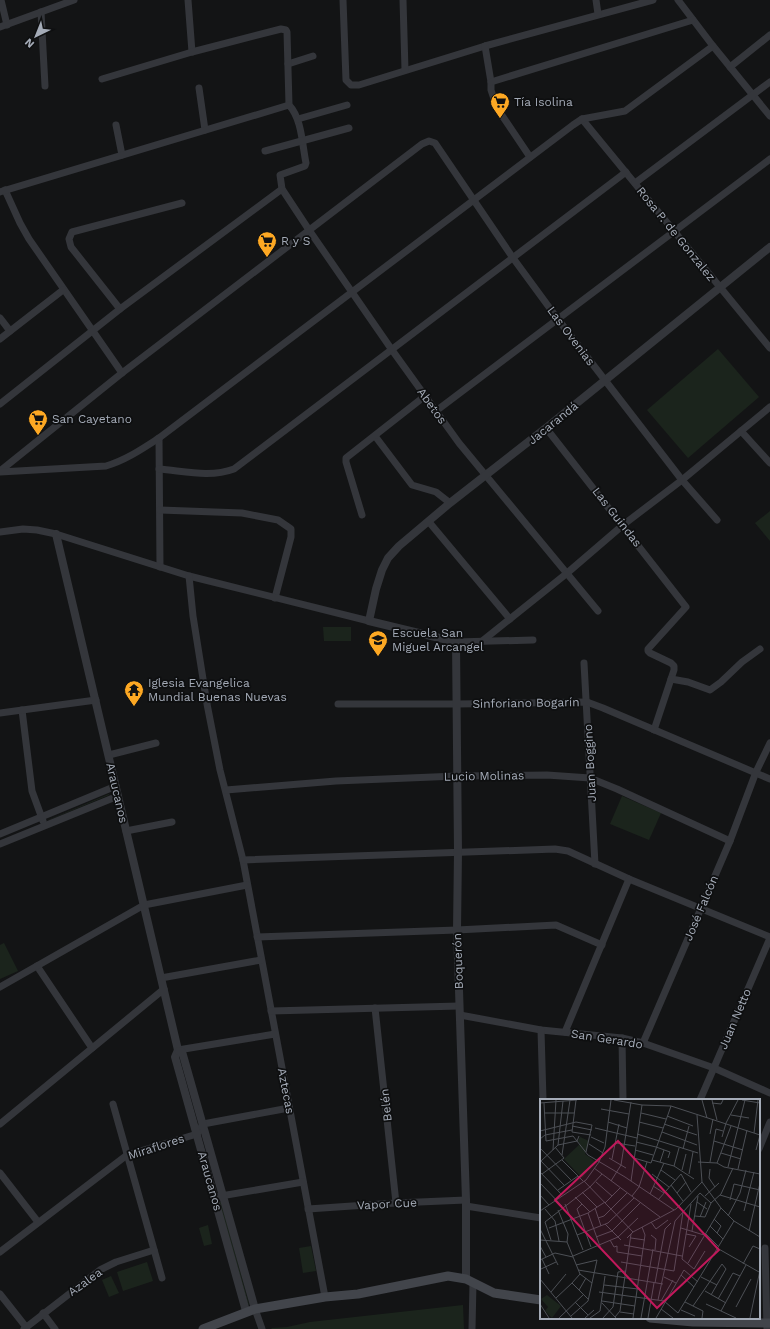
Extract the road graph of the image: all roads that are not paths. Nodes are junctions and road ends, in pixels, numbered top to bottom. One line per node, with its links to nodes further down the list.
1 (1, 0): 13 (street)
2 (74, 0): 10 (street)
3 (188, 0): 18 (street)
4 (343, 0): 22 (street)
5 (403, 0): 22 (street)
6 (596, 0): 11 (street)
7 (653, 0): 9 (street)
8 (678, 0): 12 (street)
9 (626, 4): 11 (street)
10 (42, 12): 13 (street); 26 (street)
11 (598, 14): 16 (street)
12 (693, 20): 17 (street); 24 (street)
13 (8, 25): 14 (street)
14 (0, 28)
15 (770, 35): 21 (street)
16 (485, 46): 22 (street); 24 (street)
17 (713, 46): 21 (street); 32 (street)
18 (192, 52): 20 (street); 23 (street)
19 (313, 56): 20 (street)
20 (288, 64): 29 (street)
21 (730, 67): 28 (street)
22 (405, 70)
23 (102, 79)
24 (491, 82): 40 (street)
25 (770, 82): 28 (street)
26 (45, 86)
27 (199, 88): 36 (street)
28 (753, 95): 31 (street); 43 (street)
29 (289, 105): 33 (street); 36 (street)
30 (347, 105): 33 (street)
31 (770, 116)
32 (582, 119): 40 (street); 42 (street, Rosa P. de Gonzalez)
33 (298, 120): 37 (street)
34 (116, 125): 39 (street)
35 (349, 128): 37 (street)
36 (205, 130): 39 (street)
37 (302, 141): 38 (street); 44 (street)
38 (265, 151)
39 (122, 155): 45 (street)
40 (530, 157): 46 (street)
41 (770, 159): 49 (street)
42 (626, 172): 43 (street, Rosa P. de Gonzalez); 51 (street)
43 (635, 183): 49 (street, Rosa P. de Gonzalez)
44 (282, 189): 48 (street, Abetos); 55 (street)
45 (3, 191): 53 (street)
46 (473, 200): 48 (street, Las Ovenias); 51 (street, Las Ovenias); 54 (street)
47 (182, 203): 55 (street)
48 (309, 230): 54 (street, Abetos); 63 (street)
49 (675, 232): 52 (street, Rosa P. de Gonzalez); 57 (street)
50 (770, 247): 52 (street, Jacarandá)
51 (513, 258): 57 (street, Las Ovenias); 62 (street)
52 (720, 287): 61 (street, Rosa P. de Gonzalez); 64 (street, Jacarandá)
53 (63, 290): 58 (street); 59 (street)
54 (352, 292): 62 (street, Abetos); 72 (street)
55 (120, 309): 59 (street)
56 (0, 318): 58 (street)
57 (557, 318): 64 (street, Las Ovenias); 68 (street)
58 (10, 331): 60 (street)
59 (92, 331): 63 (street); 66 (street)
60 (0, 339)
61 (770, 348)
62 (392, 350): 65 (street, Abetos); 74 (street)
63 (122, 373): 75 (street)
64 (605, 380): 69 (street, Jacarandá); 77 (street, Las Ovenias)
65 (425, 396): 68 (street, Abetos); 71 (street)
66 (0, 404)
67 (770, 407): 70 (street)
68 (436, 411): 76 (street, Abetos)
69 (546, 428): 76 (street, Jacarandá); 83 (street, Las Guindas)
70 (741, 431): 73 (street); 77 (street)
71 (375, 436): 78 (street); 80 (street)
72 (159, 438): 74 (street); 75 (street)
73 (770, 463)
74 (159, 469): 79 (street)
75 (0, 472)
76 (486, 476): 78 (street, Jacarandá); 87 (street, Abetos)
77 (682, 480): 81 (street, Las Ovenias); 83 (street)
78 (450, 503): 82 (street, Jacarandá)
79 (160, 510): 86 (street); 89 (street)
80 (362, 515)
81 (717, 520)
82 (429, 522): 91 (street); 92 (street, Jacarandá)
83 (623, 525): 87 (street); 98 (street, Las Guindas)
84 (0, 532): 85 (street)
85 (56, 534): 86 (street); 99 (street, Araucanos)
86 (160, 567): 88 (street)
87 (566, 574): 90 (street, Abetos); 91 (street)
88 (189, 576): 89 (street); 114 (street, Aztecas)
89 (275, 598): 92 (street)
90 (598, 611)
91 (510, 619): 95 (street)
92 (369, 621): 94 (street)
93 (533, 640): 95 (street)
94 (456, 642): 95 (street); 102 (street, Boquerón)
95 (481, 642)
96 (760, 649): 98 (street)
97 (584, 663): 100 (street, Juan Boggino)
98 (671, 679): 105 (street)
99 (96, 700): 103 (street); 108 (street, Araucanos)
100 (587, 702): 102 (street, Sinforiano Bogarín); 105 (street, Sinforiano Bogarín); 111 (street, Juan Boggino)
101 (338, 704): 102 (street, Sinforiano Bogarín)
102 (457, 704): 110 (street, Boquerón)
103 (22, 710): 104 (street); 116 (street)
104 (0, 713)
105 (654, 730): 109 (street, Sinforiano Bogarín)
106 (156, 743): 108 (street)
107 (770, 743): 109 (street, José Falcón)
108 (109, 755): 113 (street, Araucanos)
109 (756, 772): 112 (street, Sinforiano Bogarín); 121 (street, José Falcón)
110 (457, 776): 111 (street, Lucio Molinas); 114 (street, Lucio Molinas); 123 (street, Boquerón)
111 (590, 778): 121 (street, Lucio Molinas); 125 (street, Juan Boggino)
112 (770, 780)
113 (116, 786): 115 (street, Araucanos); 116 (street)
114 (226, 790): 124 (street, Aztecas)
115 (118, 796): 118 (street); 119 (street, Araucanos)
116 (41, 817): 118 (street); 120 (street)
117 (172, 822): 119 (street)
118 (45, 826): 122 (street)
119 (126, 831): 128 (street, Araucanos)
120 (0, 834)
121 (730, 841): 129 (street, José Falcón)
122 (0, 844)
123 (458, 852): 124 (street); 125 (street); 130 (street, Boquerón)
124 (243, 860): 127 (street, Aztecas)
125 (595, 864): 126 (street)
126 (629, 879): 129 (street); 133 (street)
127 (247, 885): 128 (street); 131 (street, Aztecas)
128 (144, 905): 135 (street); 136 (street, Araucanos)
129 (701, 908): 132 (street); 147 (street, José Falcón)
130 (457, 930): 131 (street); 133 (street); 139 (street, Boquerón)
131 (257, 937): 134 (street, Aztecas)
132 (770, 938): 150 (street, Juan Netto)
133 (602, 945): 144 (street)
134 (261, 960): 136 (street); 141 (street, Aztecas)
135 (37, 966): 137 (street); 148 (street)
136 (161, 978): 138 (street, Araucanos)
137 (0, 987)
138 (164, 989): 148 (street); 149 (street, Araucanos)
139 (459, 1006): 140 (street); 142 (street, Boquerón)
140 (375, 1008): 141 (street); 166 (street, Belén)
141 (270, 1011): 145 (street, Aztecas)
142 (460, 1015): 143 (street, San Gerardo); 167 (street, Boquerón)
143 (541, 1030): 144 (street, San Gerardo); 152 (street)
144 (565, 1032): 146 (street, San Gerardo)
145 (275, 1034): 149 (street); 156 (street, Aztecas)
146 (622, 1038): 147 (street, San Gerardo); 153 (street)
147 (643, 1043): 150 (street, San Gerardo)
148 (92, 1048): 157 (street)
149 (178, 1050): 159 (street, Araucanos); 160 (street, Araucanos)
150 (714, 1068): 151 (street, San Gerardo); 154 (street, Juan Netto)
151 (770, 1093)
152 (543, 1099)
153 (623, 1099)
154 (700, 1099)
155 (113, 1104): 162 (street)
156 (289, 1108): 159 (street); 164 (street, Aztecas)
157 (1, 1121)
158 (770, 1122): 161 (street)
159 (203, 1124): 160 (street, Miraflores); 165 (street, Araucanos)
160 (197, 1134): 162 (street, Miraflores); 165 (street, Araucanos)
161 (760, 1147)
162 (127, 1155): 170 (street, Miraflores); 172 (street)
163 (0, 1173): 170 (street)
164 (303, 1182): 165 (street); 168 (street, Aztecas)
165 (218, 1196): 179 (street, Araucanos)
166 (396, 1203): 167 (street, Vapor Cue); 168 (street, Vapor Cue)
167 (466, 1203): 169 (street, Vapor Cue); 175 (street, Boquerón)
168 (308, 1209): 177 (street, Aztecas)
169 (540, 1218)
170 (38, 1222): 173 (street, Miraflores)
171 (765, 1248): 183 (street)
172 (154, 1250): 174 (street); 180 (street, Azalea)
173 (0, 1252)
174 (162, 1278)
175 (470, 1281): 177 (main road); 178 (main road); 188 (street)
176 (0, 1294): 184 (street)
177 (325, 1297): 179 (main road)
178 (540, 1300)
179 (251, 1310): 186 (main road); 187 (street)
180 (43, 1313): 184 (street, Azalea); 185 (street)
181 (656, 1319): 182 (main road)
182 (693, 1325): 183 (main road)
183 (768, 1325)
184 (25, 1328)
185 (55, 1329)
186 (204, 1329)
187 (262, 1329)
188 (472, 1329)

